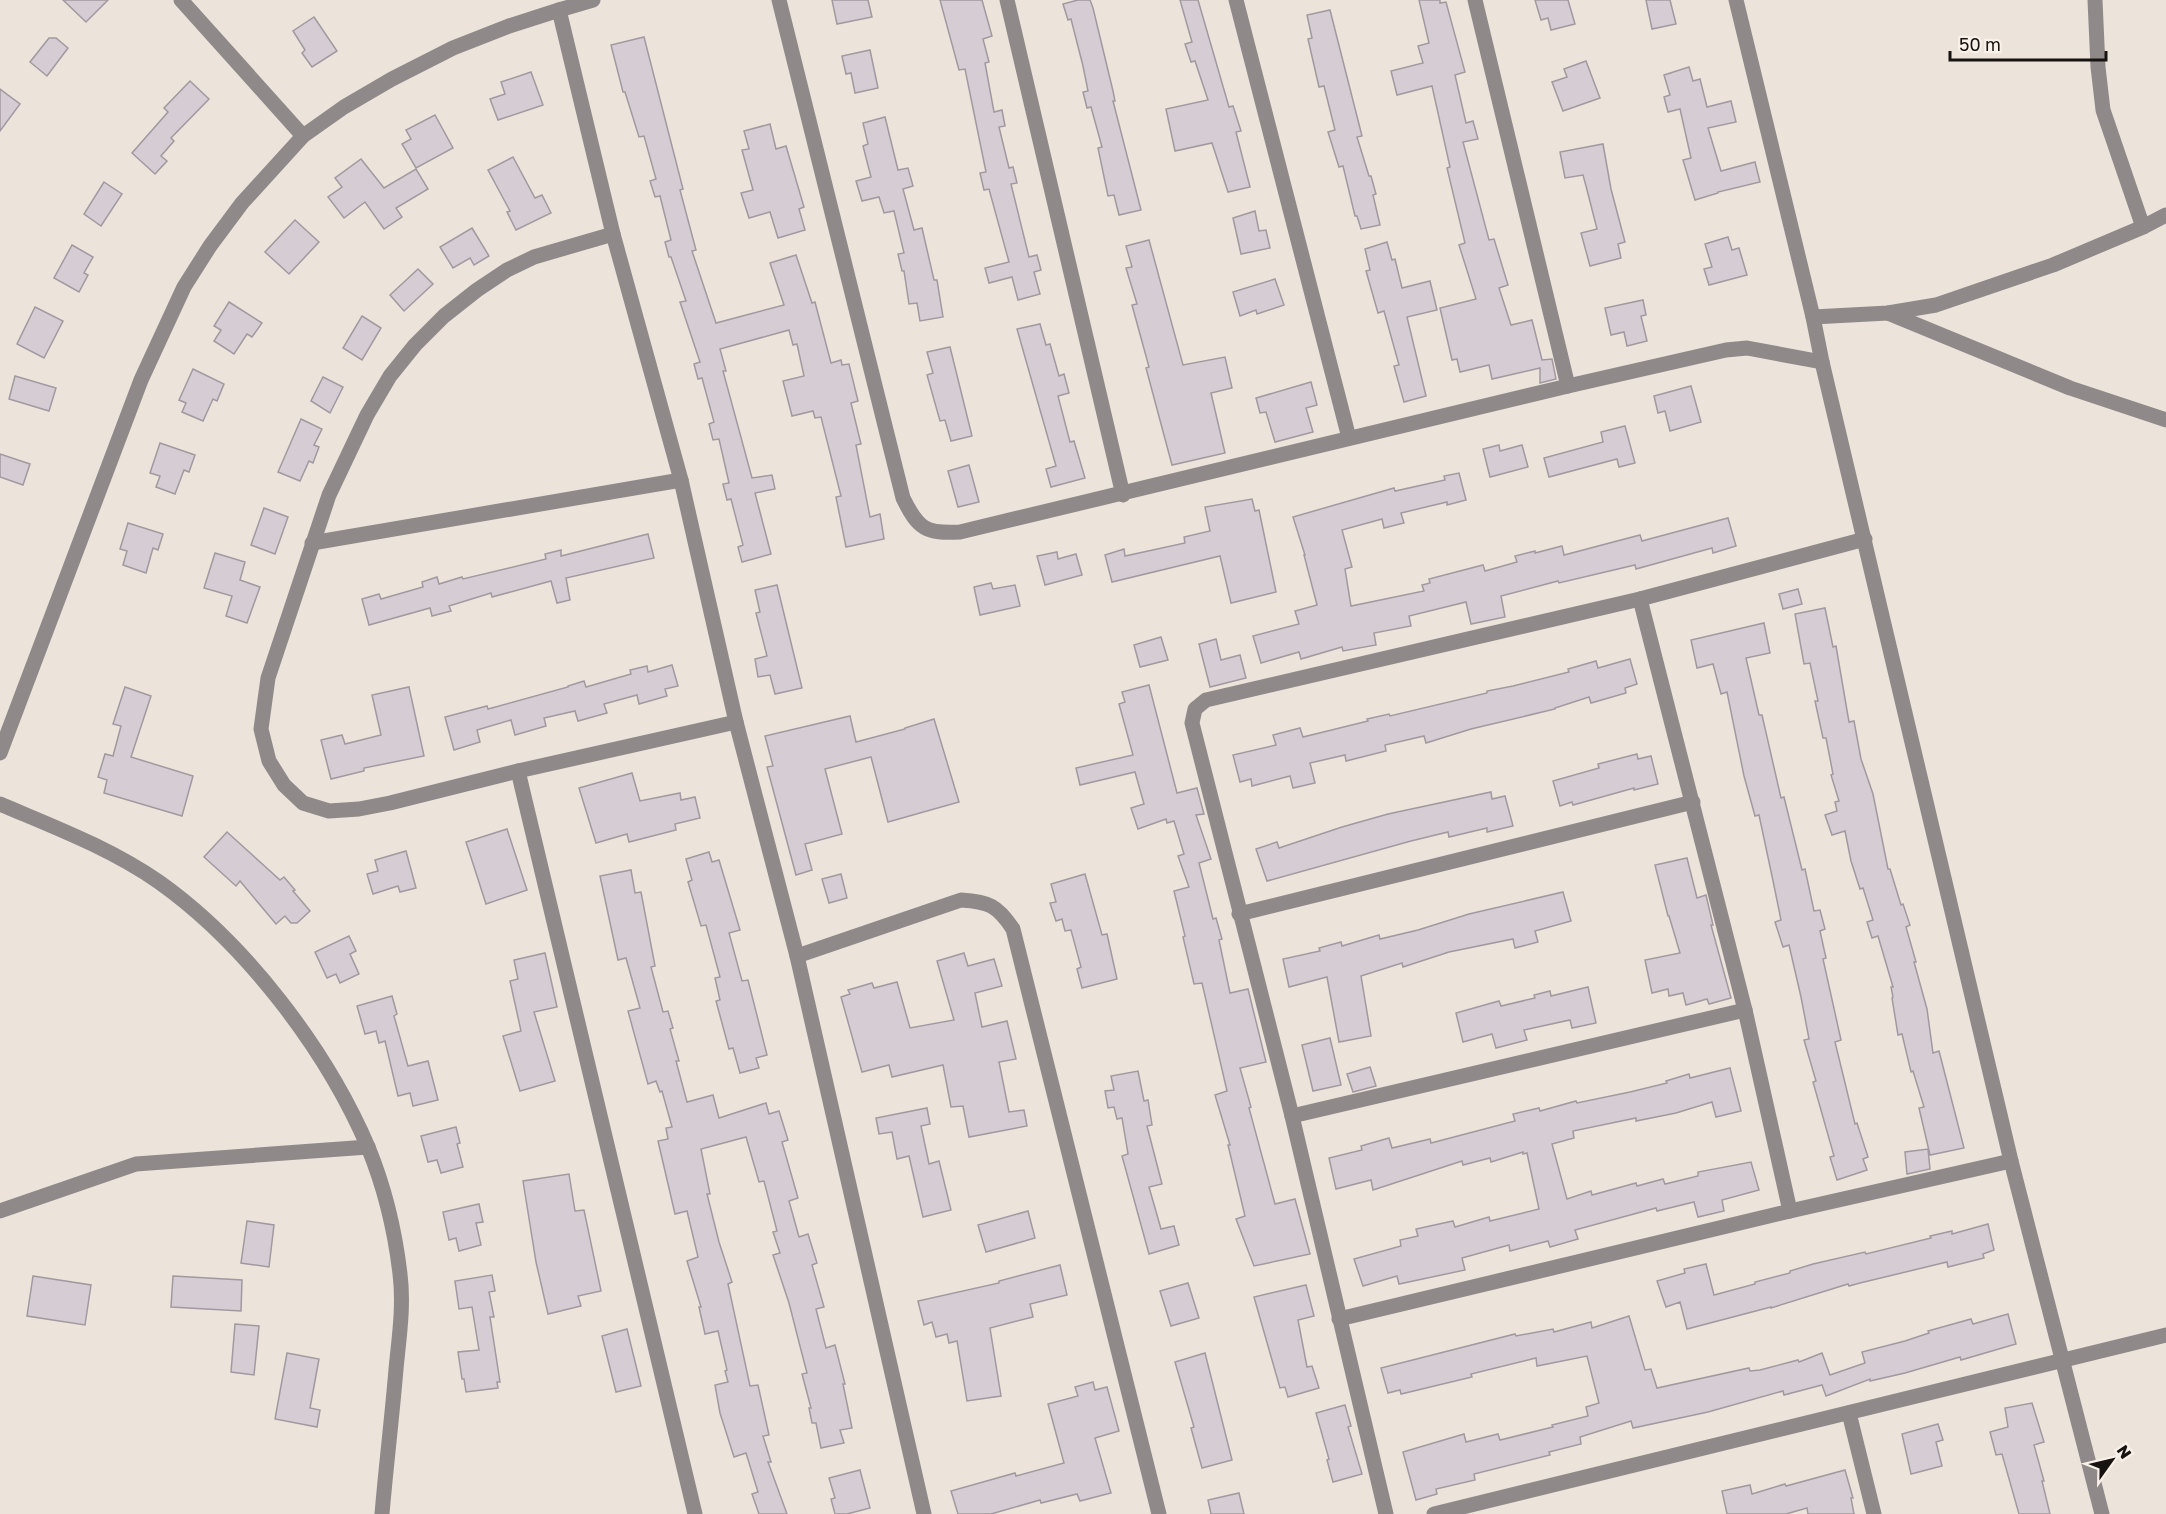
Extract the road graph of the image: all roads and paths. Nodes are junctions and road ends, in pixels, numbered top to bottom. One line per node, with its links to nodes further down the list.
1 (181, 0): 10 (street)
2 (593, 0): 9 (street)
3 (778, 0): 21 (street)
4 (1007, 0): 21 (street)
5 (1236, 0): 19 (street)
6 (1475, 0): 17 (street)
7 (1736, 0): 15 (street)
8 (2095, 0): 12 (street)
9 (559, 10): 10 (street); 13 (street)
10 (303, 136): 26 (street)
11 (2166, 215): 12 (street)
12 (2143, 227): 14 (street)
13 (613, 234): 20 (street); 23 (street)
14 (1888, 313): 15 (street); 18 (street)
15 (1813, 316): 16 (street)
16 (1822, 362): 17 (street); 22 (street)
17 (1568, 386): 19 (street)
18 (2166, 420)
19 (1349, 438): 21 (street)
20 (681, 480): 23 (street); 25 (street)
21 (1123, 495)
22 (1865, 539): 24 (street); 35 (street)
23 (312, 543): 27 (street)
24 (1640, 599): 28 (street); 30 (street)
25 (736, 722): 27 (street); 31 (street)
26 (0, 753)
27 (518, 771): 43 (street)
28 (1693, 802): 30 (street); 32 (street)
29 (0, 804): 34 (street)
30 (1239, 914): 33 (street)
31 (797, 956): 44 (street); 45 (street)
32 (1745, 1010): 33 (street); 36 (street)
33 (1292, 1116): 38 (street)
34 (368, 1147): 37 (street); 42 (street)
35 (2011, 1161): 36 (street); 40 (street)
36 (1790, 1210): 38 (street)
37 (0, 1211)
38 (1340, 1319): 46 (street)
39 (2166, 1335): 40 (street)
40 (2064, 1361): 41 (street); 49 (street)
41 (1849, 1413): 47 (street); 48 (street)
42 (382, 1514)
43 (695, 1514)
44 (924, 1514)
45 (1159, 1514)
46 (1386, 1514)
47 (1434, 1514)
48 (1874, 1514)
49 (2102, 1514)

